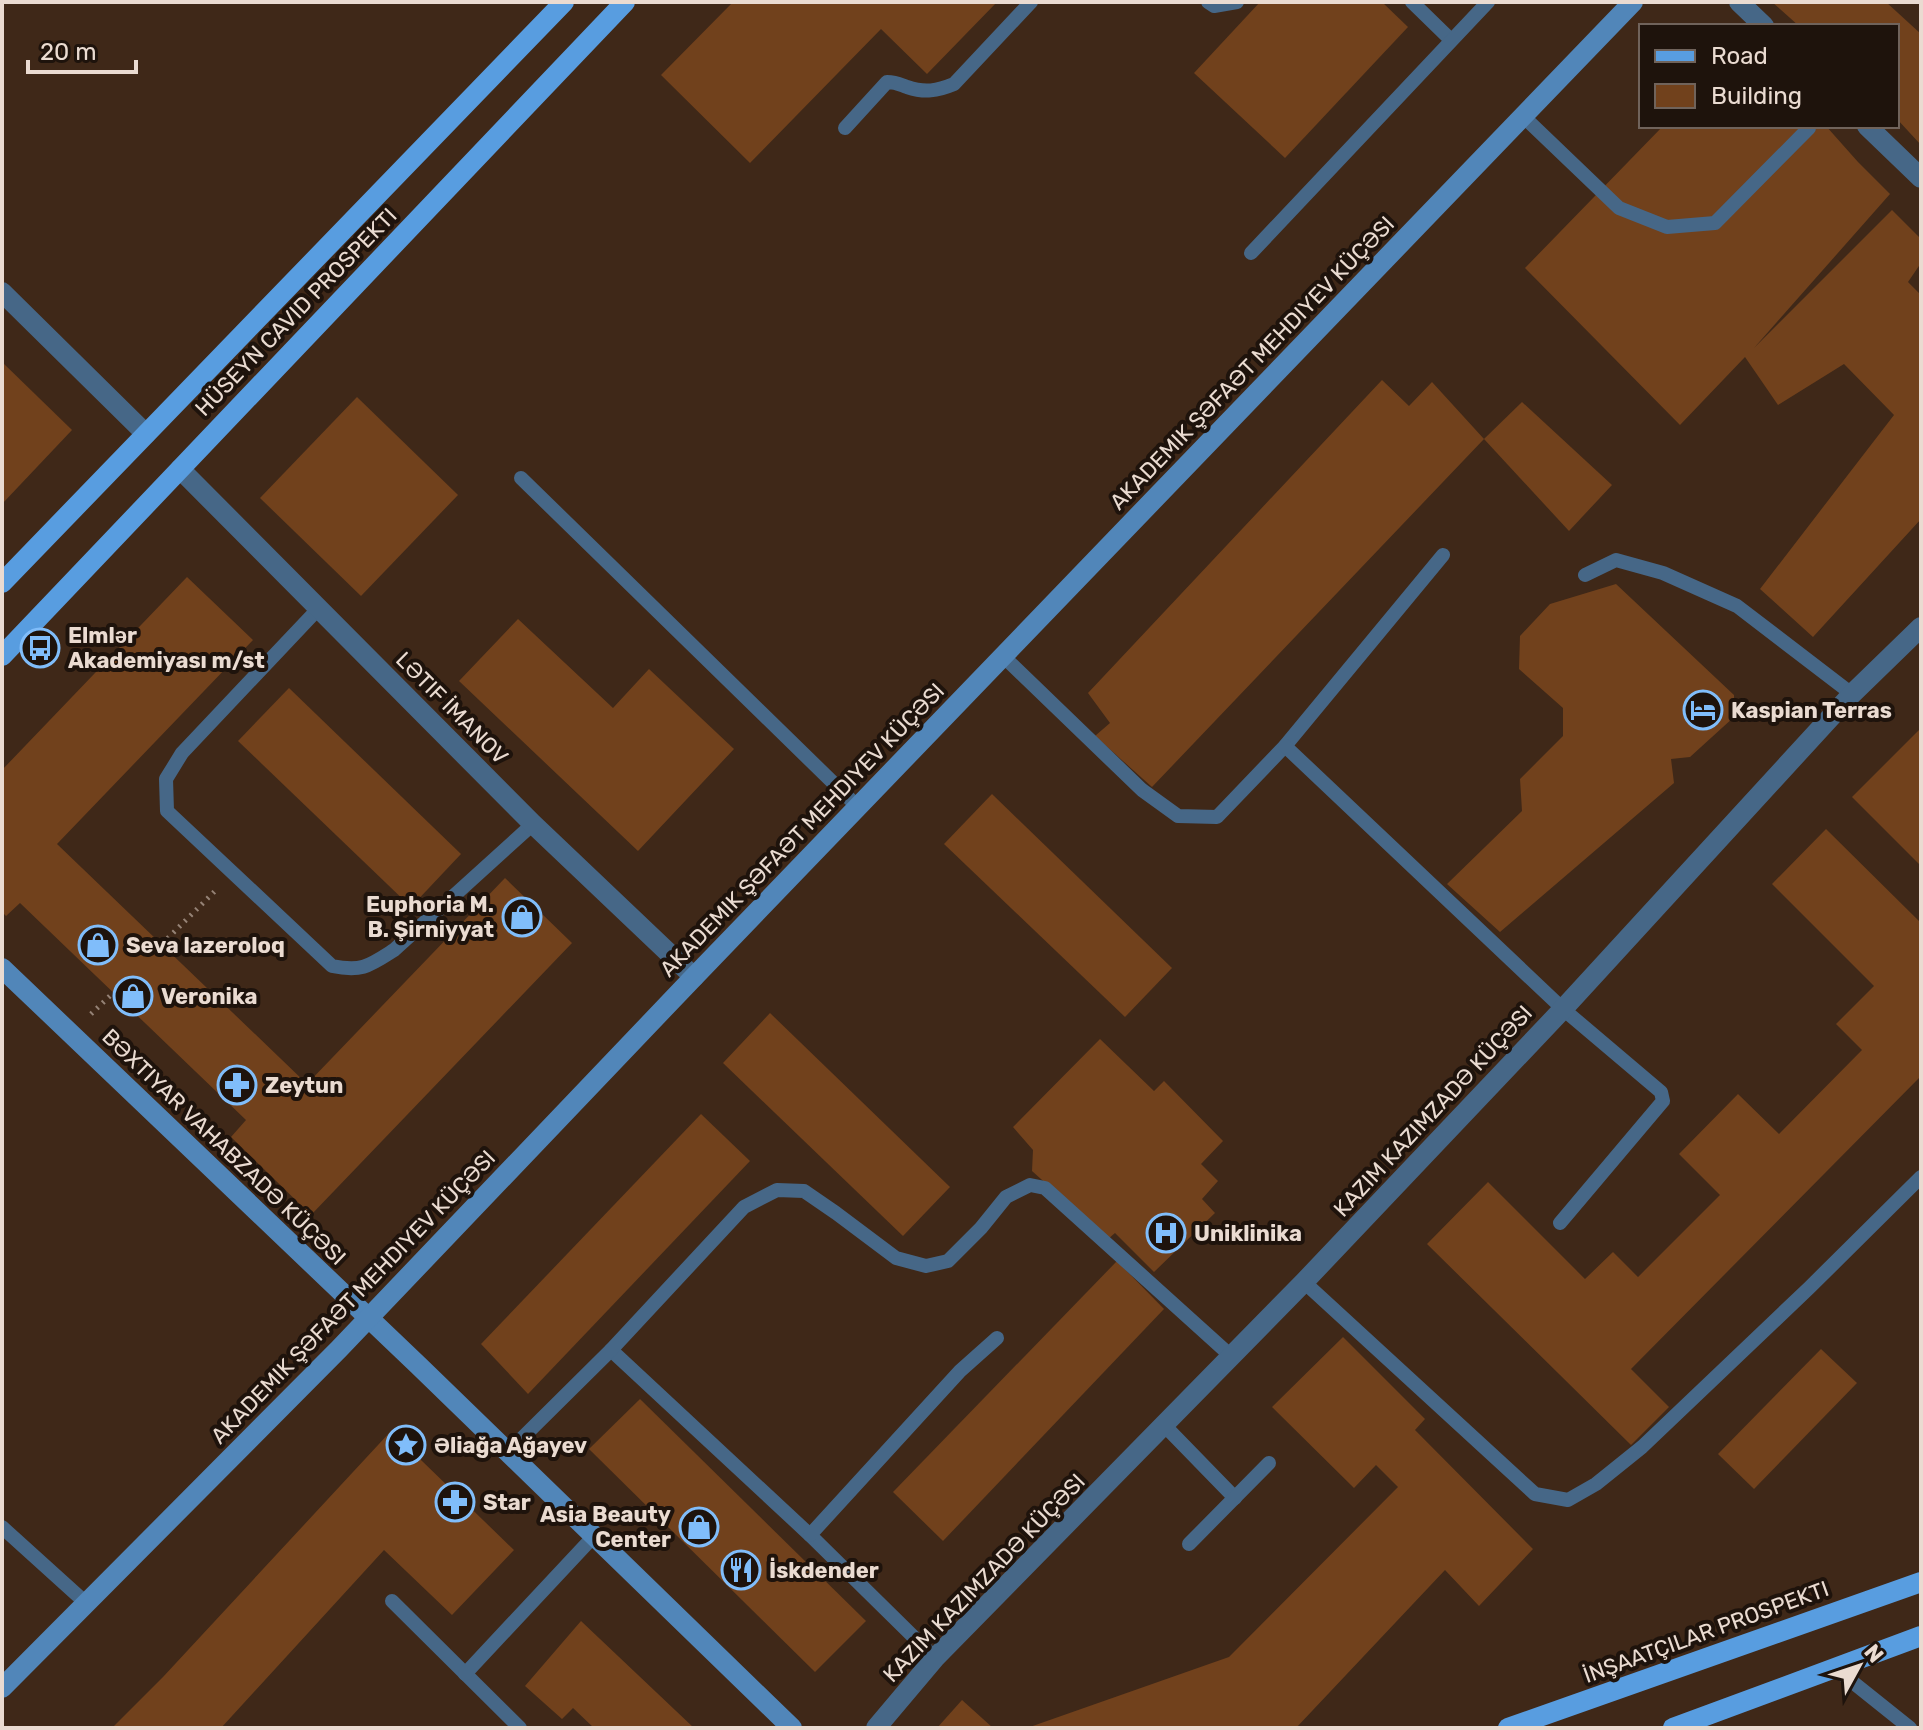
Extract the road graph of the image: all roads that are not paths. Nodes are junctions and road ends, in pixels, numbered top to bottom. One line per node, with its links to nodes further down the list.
1 (564, 2): 19 (main road, HÜSEYN CAVID PROSPEKTI)
2 (625, 2): 20 (main road, HÜSEYN CAVID PROSPEKTI)
3 (1031, 2): 13 (lane)
4 (1208, 2): 5 (lane)
5 (1237, 2)
6 (1412, 2): 11 (lane)
7 (1488, 2): 11 (lane)
8 (1633, 2): 12 (street, AKADEMIK ŞƏFAƏT MEHDIYEV KÜÇƏSI)
9 (1739, 2): 10 (street)
10 (1762, 24)
11 (1451, 40): 17 (lane)
12 (1523, 116): 14 (lane); 28 (street, AKADEMIK ŞƏFAƏT MEHDIYEV KÜÇƏSI)
13 (845, 128)
14 (1809, 128)
15 (1869, 128): 16 (street)
16 (1921, 178)
17 (1251, 253)
18 (2, 292): 19 (street)
19 (146, 434): 24 (main road, HÜSEYN CAVID PROSPEKTI)
20 (180, 469): 25 (street, LƏTIF İMANOV); 27 (main road, HÜSEYN CAVID PROSPEKTI)
21 (521, 478): 31 (lane)
22 (1443, 555): 30 (lane)
23 (1585, 575): 29 (lane)
24 (2, 583)
25 (319, 608): 32 (street, LƏTIF İMANOV); 32 (lane)
26 (1921, 627): 29 (street)
27 (2, 656)
28 (1003, 656): 30 (lane); 31 (street, AKADEMIK ŞƏFAƏT MEHDIYEV KÜÇƏSI)
29 (1852, 694): 35 (street)
30 (1285, 746): 35 (lane)
31 (858, 807): 34 (street, AKADEMIK ŞƏFAƏT MEHDIYEV KÜÇƏSI)
32 (533, 824): 34 (street, LƏTIF İMANOV)
33 (2, 968): 39 (street, BƏXTIYAR VAHABZADƏ KÜÇƏSI)
34 (694, 977): 39 (street, AKADEMIK ŞƏFAƏT MEHDIYEV KÜÇƏSI)
35 (1563, 1009): 37 (lane); 38 (street)
36 (1921, 1177): 38 (lane)
37 (1560, 1223)
38 (1304, 1282): 42 (street)
39 (368, 1318): 44 (street, BƏXTIYAR VAHABZADƏ KÜÇƏSI); 53 (street, AKADEMIK ŞƏFAƏT MEHDIYEV KÜÇƏSI)
40 (997, 1338): 48 (lane)
41 (611, 1350): 42 (lane); 44 (lane); 48 (lane)
42 (1231, 1356): 43 (street)
43 (1164, 1425): 46 (lane); 55 (street)
44 (508, 1452): 49 (street, BƏXTIYAR VAHABZADƏ KÜÇƏSI)
45 (1269, 1463): 46 (lane)
46 (1235, 1498): 50 (lane)
47 (2, 1527): 53 (lane)
48 (810, 1535): 55 (lane)
49 (594, 1536): 57 (lane); 60 (street, BƏXTIYAR VAHABZADƏ KÜÇƏSI)
50 (1189, 1544)
51 (1921, 1582): 62 (main road)
52 (392, 1601): 57 (lane)
53 (86, 1603): 58 (street, AKADEMIK ŞƏFAƏT MEHDIYEV KÜÇƏSI)
54 (1921, 1636): 56 (main road)
55 (935, 1658): 61 (street)
56 (1835, 1668): 63 (main road); 64 (lane)
57 (465, 1674): 59 (lane)
58 (2, 1688)
59 (520, 1728)
60 (792, 1728)
61 (876, 1728)
62 (1508, 1728)
63 (1673, 1728)
64 (1910, 1728)

